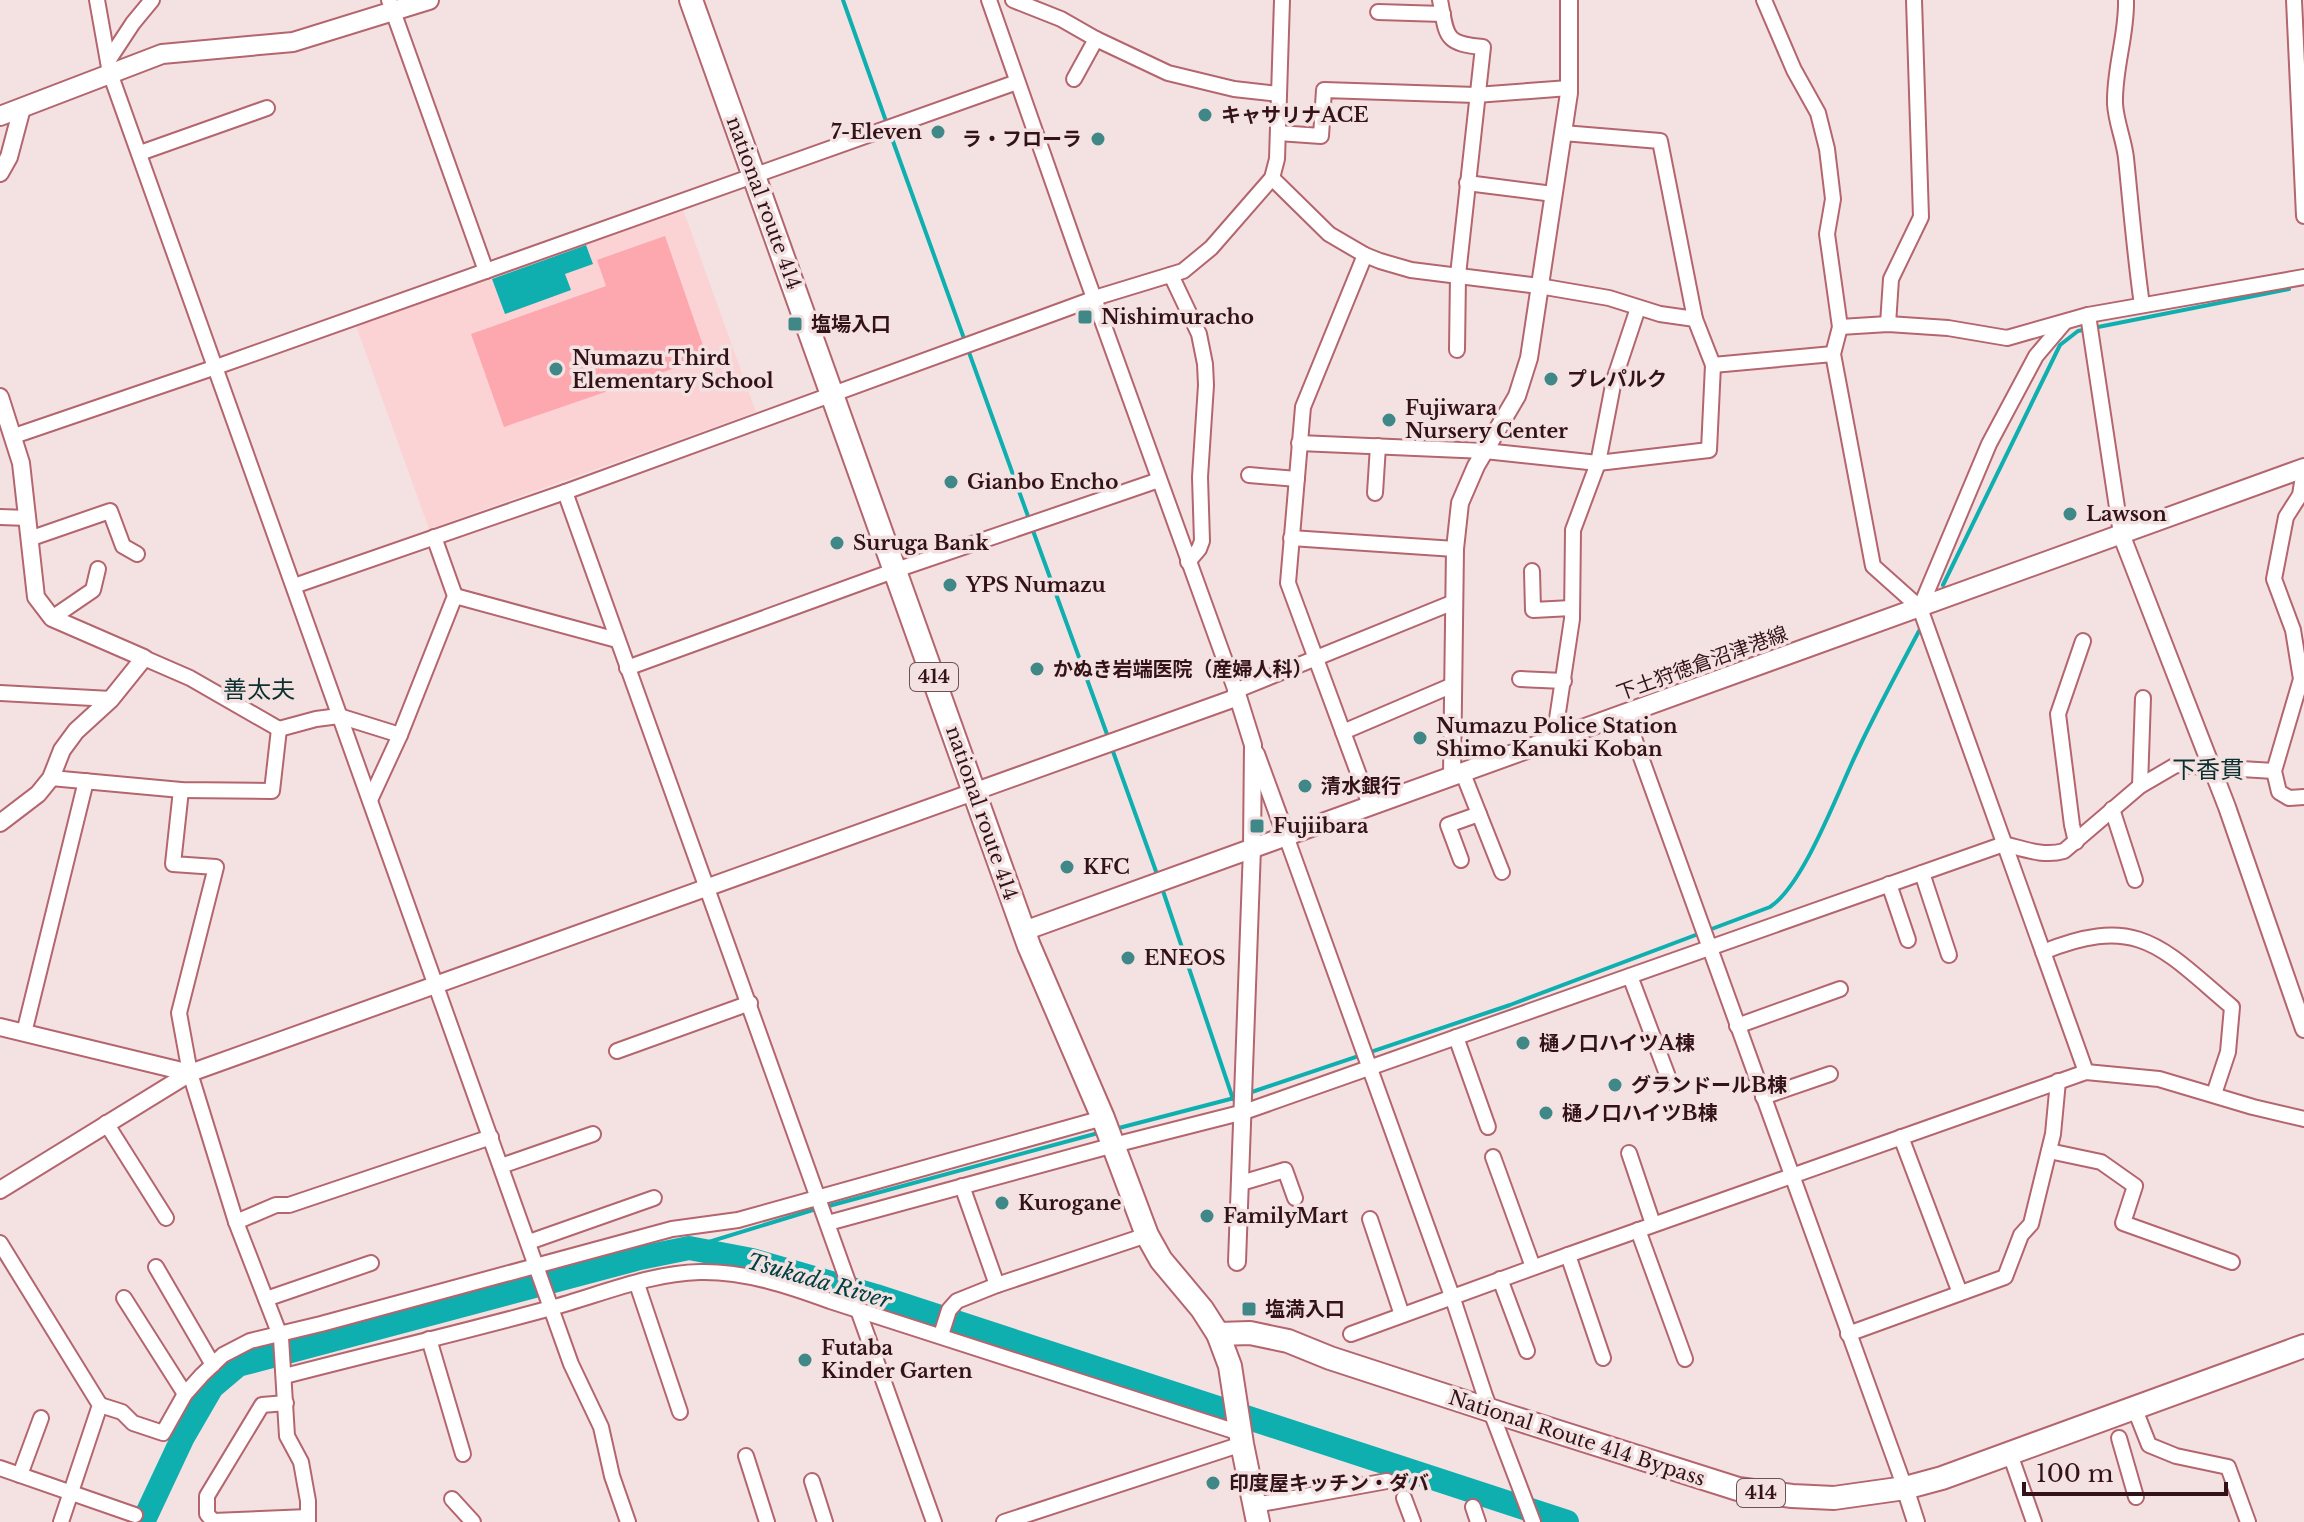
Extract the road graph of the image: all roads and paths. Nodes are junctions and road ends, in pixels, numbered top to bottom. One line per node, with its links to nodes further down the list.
1 (97, 0): 17 (street)
2 (152, 0): 17 (street)
3 (429, 0): 13 (main road)
4 (691, 0): 31 (highway, national route 414 / 414)
5 (989, 0): 19 (street)
6 (1013, 0): 16 (street)
7 (1282, 0): 21 (street)
8 (1569, 0): 20 (street)
9 (1764, 0): 49 (street)
10 (1914, 0): 48 (street)
11 (2126, 0): 43 (street)
12 (2294, 0): 25 (street)
13 (391, 6): 17 (main road); 37 (street)
14 (1441, 7): 15 (street); 22 (street)
15 (1378, 12)
16 (1096, 39): 18 (street); 21 (street)
17 (109, 67): 23 (main road); 29 (street)
18 (1074, 79)
19 (1017, 82): 31 (street); 42 (street)
20 (1569, 88): 22 (street); 28 (street)
21 (1279, 94): 27 (street)
22 (1476, 95): 27 (street); 33 (street)
23 (22, 108): 26 (main road); 30 (street)
24 (267, 108): 29 (street)
25 (2302, 114): 35 (street)
26 (0, 116)
27 (1278, 133): 32 (street)
28 (1563, 133): 34 (street); 46 (street)
29 (140, 153): 53 (street)
30 (0, 173)
31 (753, 174): 37 (street); 54 (highway, national route 414 / 414)
32 (1272, 178): 36 (street); 38 (street)
33 (1467, 183): 34 (street); 39 (street)
34 (1553, 194): 41 (street)
35 (2304, 216)
36 (1365, 255): 39 (street); 57 (street)
37 (486, 271): 53 (street)
38 (1171, 275): 42 (street); 75 (street)
39 (1458, 275): 41 (street); 50 (street)
40 (2304, 277): 43 (street)
41 (1539, 286): 44 (street); 59 (street)
42 (1095, 299): 54 (street); 64 (street)
43 (2142, 305): 45 (street)
44 (1638, 308): 46 (street); 60 (street)
45 (2088, 315): 47 (street); 69 (street)
46 (1695, 319): 52 (street)
47 (2064, 323): 48 (street); 83 (street)
48 (1888, 324): 49 (street)
49 (1840, 327): 51 (street)
50 (1457, 350)
51 (1833, 354): 52 (street); 83 (street)
52 (1713, 365): 60 (street)
53 (216, 367): 56 (street); 79 (street)
54 (831, 394): 65 (street); 77 (highway, national route 414 / 414)
55 (0, 397): 56 (street)
56 (8, 432): 68 (street)
57 (1299, 443): 58 (street); 63 (street)
58 (1378, 446): 59 (street); 66 (street)
59 (1485, 451): 60 (street); 73 (street)
60 (1598, 463): 82 (street)
61 (2304, 469): 69 (main road, 下土狩徳倉沼津港線); 91 (street)
62 (1249, 475): 63 (street)
63 (1297, 479): 71 (street)
64 (1159, 480): 75 (street); 77 (street)
65 (565, 492): 70 (street); 85 (street)
66 (1375, 493)
67 (0, 517): 68 (street)
68 (28, 518): 72 (street)
69 (2121, 534): 83 (main road, 下土狩徳倉沼津港線); 105 (street)
70 (434, 537): 79 (street); 80 (street)
71 (1291, 538): 73 (street); 88 (street)
72 (29, 539): 74 (street); 84 (street)
73 (1455, 549): 81 (street)
74 (137, 554)
75 (1188, 562): 95 (street)
76 (98, 569): 84 (street)
77 (896, 570): 89 (street); 112 (highway, national route 414 / 414)
78 (1532, 571): 82 (street)
79 (294, 586): 99 (street)
80 (455, 596): 85 (street); 102 (street)
81 (1454, 602): 88 (street); 93 (street)
82 (1572, 608): 92 (street)
83 (1920, 608): 98 (main road, 下土狩徳倉沼津港線); 121 (street)
84 (52, 618): 87 (street)
85 (617, 640): 89 (street)
86 (2083, 641): 120 (street)
87 (144, 658): 97 (street); 100 (street)
88 (1316, 659): 95 (street); 101 (street)
89 (627, 668): 128 (street)
90 (1520, 679): 92 (street)
91 (2303, 679): 106 (street)
92 (1564, 681): 103 (street)
93 (1453, 685): 101 (street); 107 (street)
94 (0, 693): 97 (street)
95 (1237, 694): 104 (street); 112 (street)
96 (2143, 698): 110 (street)
97 (111, 699): 108 (street)
98 (1625, 713): 103 (main road, 下土狩徳倉沼津港線); 131 (street)
99 (339, 716): 100 (street); 102 (street); 114 (street)
100 (279, 729): 111 (street)
101 (1343, 732): 115 (street)
102 (400, 735): 114 (street)
103 (1554, 739): 107 (main road, 下土狩徳倉沼津港線)
104 (1253, 745): 119 (street); 122 (street)
105 (2211, 767): 106 (street); 110 (street); 140 (street)
106 (2274, 771): 113 (street)
107 (1457, 773): 115 (main road, 下土狩徳倉沼津港線); 117 (street)
108 (51, 778): 109 (street); 118 (street)
109 (86, 781): 111 (street); 141 (street)
110 (2140, 786): 116 (street)
111 (181, 790): 146 (street)
112 (975, 792): 128 (street); 129 (highway, national route 414 / 414)
113 (2304, 797)
114 (370, 800): 135 (street)
115 (1370, 805): 119 (main road, 下土狩徳倉沼津港線)
116 (2112, 809): 120 (street); 126 (street)
117 (1479, 814): 123 (street); 124 (street)
118 (0, 823)
119 (1286, 836): 122 (main road, 下土狩徳倉沼津港線); 144 (street)
120 (2076, 842): 121 (street)
121 (2004, 844): 125 (street); 132 (street)
122 (1252, 848): 129 (main road, 下土狩徳倉沼津港線); 152 (street)
123 (1461, 860)
124 (1502, 872)
125 (1922, 873): 127 (street); 133 (street)
126 (2135, 880)
127 (1889, 884): 130 (street); 131 (street)
128 (707, 887): 135 (street); 137 (street)
129 (1024, 931): 153 (highway, national route 414 / 414)
130 (1908, 940)
131 (1708, 944): 134 (street); 138 (street)
132 (2043, 952): 145 (street); 150 (street)
133 (1949, 955)
134 (1630, 976): 142 (street); 149 (street)
135 (437, 984): 146 (street); 158 (street)
136 (1840, 989): 138 (street)
137 (750, 1003): 143 (street); 169 (street)
138 (1737, 1026): 151 (street)
139 (0, 1027): 141 (street)
140 (2304, 1029)
141 (24, 1033): 146 (street)
142 (1456, 1037): 144 (street); 156 (street)
143 (617, 1051)
144 (1369, 1066): 152 (street); 191 (street)
145 (2086, 1072): 148 (street); 150 (street)
146 (190, 1073): 155 (street); 174 (street)
147 (1830, 1074): 151 (street)
148 (2058, 1081): 159 (street); 161 (street)
149 (1670, 1082)
150 (2214, 1094): 154 (street)
151 (1763, 1097): 165 (street)
152 (1244, 1112): 160 (street); 166 (street)
153 (1103, 1118): 160 (highway, national route 414 / 414); 169 (street)
154 (2304, 1119)
155 (106, 1123): 168 (street); 172 (street)
156 (1488, 1127)
157 (593, 1134): 164 (street)
158 (491, 1137): 164 (street); 174 (street)
159 (1901, 1137): 165 (street); 190 (street)
160 (1114, 1145): 167 (street); 177 (highway, national route 414 / 414)
161 (2049, 1151): 182 (street); 190 (street)
162 (1629, 1153): 176 (street)
163 (1493, 1157): 186 (street)
164 (501, 1166): 178 (street)
165 (1792, 1176): 176 (street); 200 (street)
166 (1241, 1183): 171 (street); 181 (street)
167 (962, 1186): 175 (street); 189 (street)
168 (0, 1190)
169 (819, 1197): 175 (street); 184 (street)
170 (654, 1198): 178 (street)
171 (1295, 1198)
172 (166, 1218)
173 (1370, 1219): 196 (street)
174 (236, 1222): 193 (street)
175 (828, 1223): 194 (street)
176 (1646, 1227): 180 (street); 206 (street)
177 (1147, 1235): 189 (street); 198 (highway, national route 414 / 414)
178 (529, 1242): 184 (street)
179 (0, 1243): 211 (street)
180 (1568, 1255): 186 (street); 205 (street)
181 (1237, 1262)
182 (2232, 1262)
183 (371, 1263): 193 (street)
184 (538, 1266): 195 (street); 201 (street)
185 (156, 1267): 207 (street)
186 (1533, 1267): 187 (street)
187 (1500, 1279): 191 (street); 204 (street)
188 (637, 1284): 194 (street); 195 (street); 214 (street)
189 (997, 1285): 197 (street)
190 (1960, 1293): 200 (street)
191 (1452, 1296): 196 (street); 213 (street)
192 (124, 1298): 209 (street)
193 (266, 1299): 201 (street)
194 (856, 1304): 197 (street); 241 (street)
195 (551, 1305): 202 (street); 238 (street)
196 (1402, 1315): 199 (street)
197 (942, 1332): 216 (street)
198 (1218, 1334): 213 (highway, National Route 414 Bypass / 414); 216 (highway, national route 414 / 414)
199 (1351, 1334)
200 (1848, 1334): 225 (street)
201 (280, 1335): 207 (street); 208 (street)
202 (429, 1339): 208 (street); 218 (street)
203 (2304, 1346): 212 (highway, National Route 414 Bypass / 414)
204 (1527, 1351)
205 (1603, 1358)
206 (1685, 1359)
207 (213, 1365): 209 (street)
208 (285, 1373): 210 (street)
209 (185, 1394): 211 (street)
210 (286, 1403): 234 (street); 235 (street)
211 (100, 1405): 226 (street)
212 (2134, 1407): 219 (highway, National Route 414 Bypass / 414); 248 (street)
213 (1490, 1409): 225 (highway, National Route 414 Bypass / 414); 245 (street)
214 (680, 1412)
215 (41, 1418): 222 (street)
216 (1241, 1435): 231 (highway, national route 414 / 414); 233 (street)
217 (2119, 1438): 227 (street)
218 (463, 1454)
219 (2010, 1454): 225 (highway, National Route 414 Bypass / 414); 247 (street)
220 (746, 1456): 239 (street)
221 (0, 1468): 222 (street)
222 (20, 1475): 226 (street)
223 (812, 1481): 240 (street)
224 (1387, 1481): 231 (street)
225 (1905, 1488): 246 (street)
226 (70, 1493): 232 (street); 236 (street)
227 (2136, 1497)
228 (1404, 1498): 243 (street)
229 (452, 1499): 237 (street)
230 (1473, 1507): 244 (street)
231 (1257, 1514)
232 (135, 1515)
233 (1044, 1516): 242 (street)
234 (308, 1520): 235 (street)
235 (250, 1521)
236 (61, 1522)
237 (473, 1522)
238 (628, 1522)
239 (767, 1522)
240 (825, 1522)
241 (934, 1522)
242 (1004, 1522)
243 (1413, 1522)
244 (1478, 1522)
245 (1533, 1522)
246 (1916, 1522)
247 (2034, 1522)
248 (2248, 1522)

